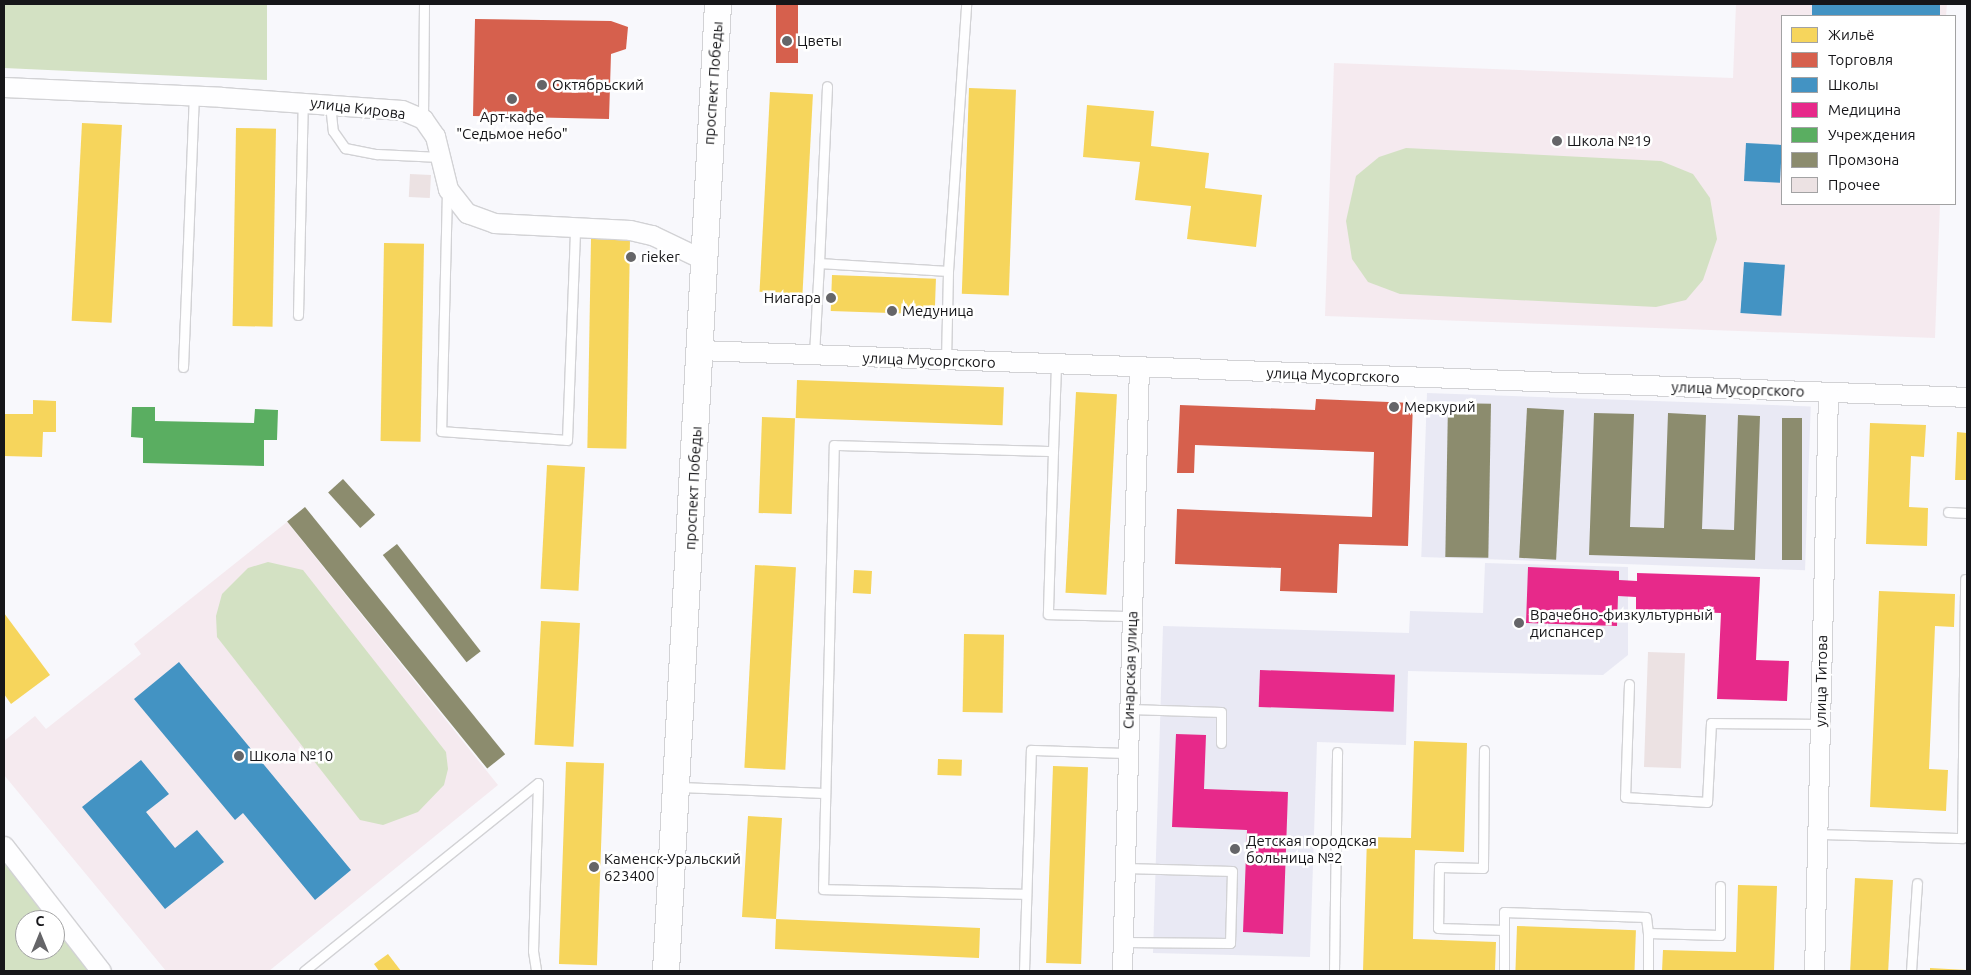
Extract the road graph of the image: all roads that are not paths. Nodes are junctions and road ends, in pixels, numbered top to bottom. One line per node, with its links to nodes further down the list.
1 (424, 4): 9 (lane)
2 (718, 4): 13 (main road, проспект Победы)
3 (966, 4): 15 (lane)
4 (827, 86): 14 (lane)
5 (4, 87): 6 (street, улица Кирова)
6 (194, 95): 7 (street, улица Кирова); 21 (lane)
7 (303, 102): 8 (street, улица Кирова); 16 (lane)
8 (330, 104): 9 (street, улица Кирова); 10 (lane)
9 (423, 119): 10 (street, улица Кирова)
10 (441, 157): 11 (street, улица Кирова)
11 (447, 183): 12 (street, улица Кирова); 12 (lane)
12 (575, 227): 13 (street, улица Кирова)
13 (702, 259): 17 (main road, проспект Победы)
14 (819, 263): 15 (lane); 18 (lane)
15 (948, 271): 19 (lane)
16 (298, 315)
17 (699, 350): 18 (street, улица Мусоргского); 37 (main road, проспект Победы)
18 (814, 356): 19 (street, улица Мусоргского)
19 (946, 361): 20 (street, улица Мусоргского)
20 (1056, 364): 22 (street, улица Мусоргского); 25 (lane)
21 (183, 367)
22 (1139, 368): 23 (street, улица Мусоргского); 29 (street, Синарская улица)
23 (1828, 392): 24 (street, улица Мусоргского); 32 (street, улица Титова)
24 (1967, 397)
25 (1053, 451): 29 (lane); 38 (lane)
26 (1948, 512): 27 (lane)
27 (1967, 513)
28 (1965, 579): 39 (lane)
29 (1132, 616): 31 (street, Синарская улица)
30 (1629, 684): 32 (lane)
31 (1130, 709): 33 (lane); 36 (street, Синарская улица)
32 (1820, 724): 39 (street, улица Титова)
33 (1221, 743)
34 (1484, 750): 45 (lane)
35 (1337, 752): 54 (lane)
36 (1128, 753): 41 (street, Синарская улица); 44 (lane)
37 (676, 787): 38 (lane); 51 (main road, проспект Победы)
38 (825, 794): 44 (lane)
39 (1818, 834): 57 (street, улица Титова)
40 (4, 846): 48 (street)
41 (1125, 868): 47 (street, Синарская улица); 47 (lane)
42 (1916, 883): 58 (lane)
43 (1720, 886): 46 (lane)
44 (1026, 894): 52 (lane)
45 (1504, 930): 46 (lane); 55 (lane)
46 (1648, 933): 56 (lane)
47 (1123, 942): 53 (street, Синарская улица)
48 (101, 971)
49 (304, 971): 50 (lane)
50 (536, 971)
51 (666, 971)
52 (1024, 971)
53 (1122, 971)
54 (1334, 971)
55 (1504, 971)
56 (1648, 971)
57 (1814, 971)
58 (1911, 971)

